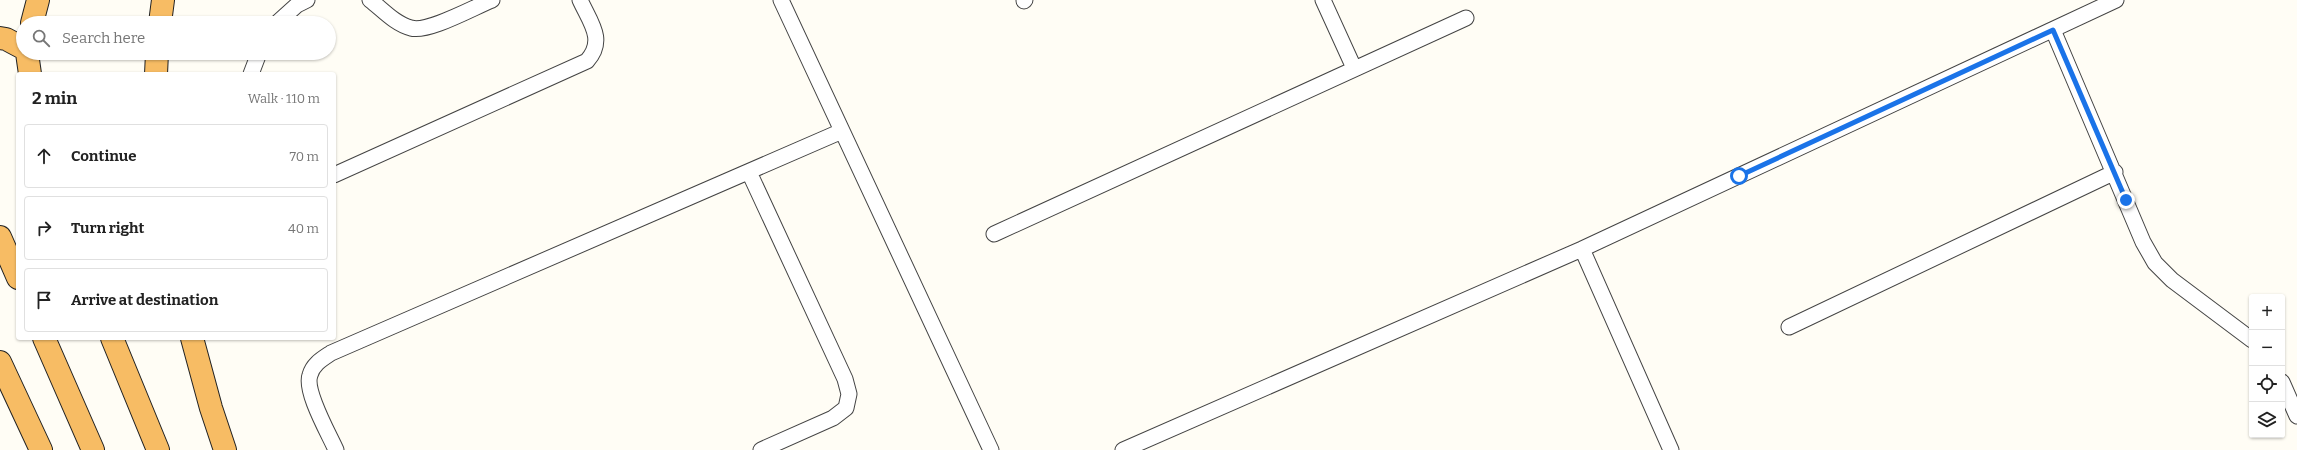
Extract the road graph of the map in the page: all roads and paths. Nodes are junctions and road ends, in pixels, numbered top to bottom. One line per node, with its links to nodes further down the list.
1 (38, 0): 10 (highway)
2 (163, 0): 11 (highway)
3 (307, 0): 12 (lane)
4 (370, 0): 5 (lane)
5 (492, 0)
6 (580, 0): 25 (lane)
7 (780, 0): 22 (lane)
8 (1323, 0): 19 (lane)
9 (2114, 0): 14 (lane)
10 (34, 16)
11 (161, 16)
12 (285, 16)
13 (1466, 18): 19 (lane)
14 (2053, 30): 24 (lane); 28 (lane)
15 (0, 38): 16 (highway)
16 (16, 44)
17 (28, 60): 20 (highway)
18 (256, 60): 21 (lane)
19 (1354, 68): 26 (lane)
20 (30, 72)
21 (252, 72)
22 (842, 131): 23 (lane); 44 (lane)
23 (749, 172): 42 (lane); 43 (lane)
24 (2115, 172): 30 (lane); 31 (lane)
25 (336, 174)
26 (994, 234)
27 (0, 237): 29 (highway)
28 (1582, 249): 45 (lane); 46 (lane)
29 (16, 273)
30 (1789, 327)
31 (2249, 338)
32 (45, 340): 39 (highway)
33 (113, 340): 40 (highway)
34 (193, 340): 41 (highway)
35 (0, 362): 38 (highway)
36 (2285, 389): 37 (lane)
37 (2297, 416)
38 (41, 450)
39 (93, 450)
40 (158, 450)
41 (225, 450)
42 (336, 450)
43 (761, 450)
44 (991, 450)
45 (1123, 450)
46 (1671, 450)

